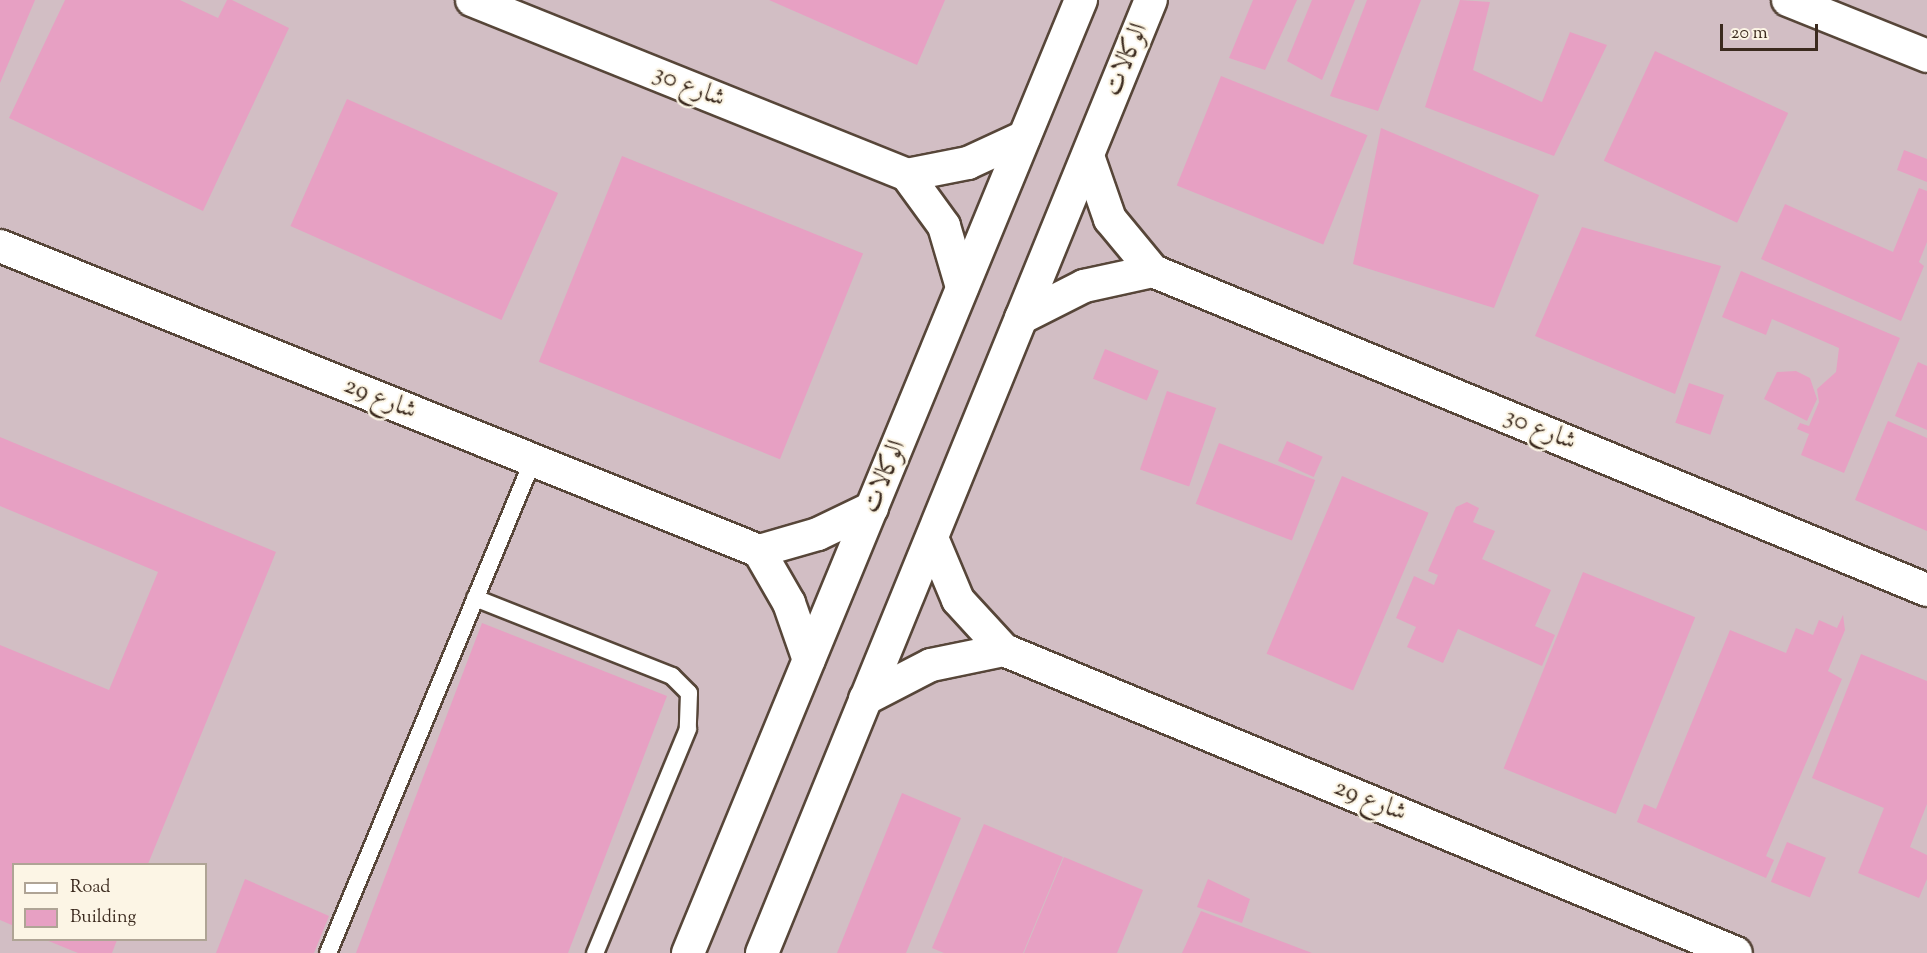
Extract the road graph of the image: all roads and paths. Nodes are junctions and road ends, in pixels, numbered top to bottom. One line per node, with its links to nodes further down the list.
1 (472, 0): 8 (street, شارع 30)
2 (1081, 0): 6 (street, الوكالات)
3 (1151, 0): 7 (street, الوكالات)
4 (1788, 0): 5 (street)
5 (1927, 57)
6 (1024, 137): 8 (street); 11 (street, الوكالات)
7 (1088, 156): 10 (street, شارع 30); 12 (street, الوكالات)
8 (907, 175): 11 (street)
9 (0, 246): 13 (street, شارع 29)
10 (1153, 271): 12 (street); 17 (street, شارع 30)
11 (962, 287): 14 (street, الوكالات)
12 (1022, 318): 15 (street, الوكالات)
13 (533, 460): 16 (street, شارع 29); 18 (lane)
14 (872, 508): 16 (street); 20 (street, الوكالات)
15 (932, 538): 19 (street, شارع 29); 21 (street, الوكالات)
16 (759, 551): 20 (street)
17 (1927, 590)
18 (475, 598): 22 (lane); 23 (lane)
19 (1004, 650): 21 (street); 26 (street, شارع 29)
20 (809, 660): 24 (street, الوكالات)
21 (865, 699): 25 (street, الوكالات)
22 (328, 953)
23 (595, 953)
24 (688, 953)
25 (762, 953)
26 (1736, 953)

